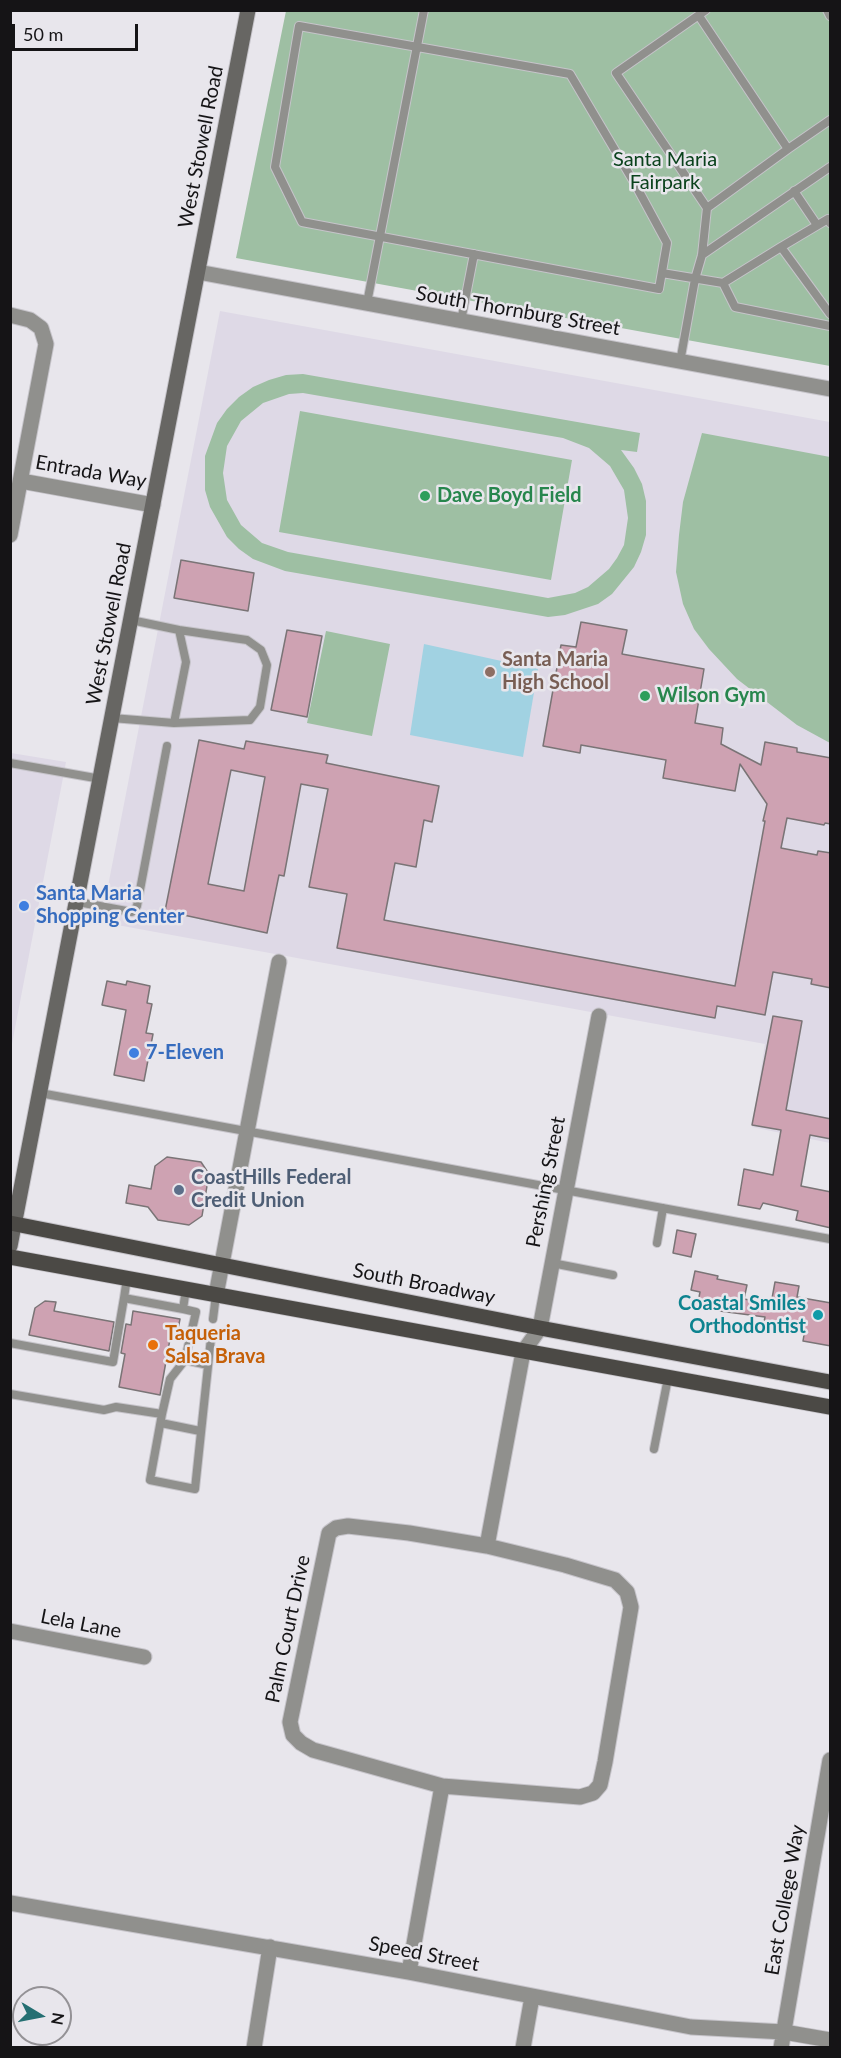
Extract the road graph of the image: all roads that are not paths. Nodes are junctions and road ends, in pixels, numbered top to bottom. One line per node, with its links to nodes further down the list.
1 (248, 10): 19 (main road, West Stowell Road)
2 (424, 10): 7 (lane)
3 (706, 10): 5 (lane)
4 (827, 10): 6 (lane)
5 (699, 16): 9 (lane); 12 (lane)
6 (831, 16)
7 (417, 48): 15 (lane); 15 (lane); 20 (lane)
8 (831, 120): 9 (lane)
9 (788, 149): 12 (lane)
10 (831, 166): 11 (lane)
11 (794, 191): 14 (lane); 18 (lane)
12 (707, 208): 18 (lane)
13 (830, 219): 14 (lane)
14 (817, 225): 16 (lane)
15 (380, 238): 17 (lane); 23 (lane)
16 (781, 247): 22 (lane); 24 (lane)
17 (474, 254): 20 (lane); 26 (lane)
18 (702, 255): 21 (lane)
19 (198, 272): 23 (street, South Thornburg Street); 31 (main road, West Stowell Road)
20 (662, 273): 21 (lane)
21 (695, 279): 22 (lane); 28 (lane)
22 (723, 283): 27 (lane)
23 (366, 304): 26 (street, South Thornburg Street)
24 (831, 314)
25 (10, 315): 30 (street)
26 (461, 321): 28 (street, South Thornburg Street)
27 (831, 326)
28 (680, 362): 29 (street, South Thornburg Street)
29 (831, 389)
30 (21, 481): 31 (street, Entrada Way); 32 (street)
31 (153, 505): 33 (main road, West Stowell Road)
32 (10, 535)
33 (131, 620): 34 (lane); 35 (main road, West Stowell Road)
34 (179, 630): 36 (lane); 36 (lane)
35 (112, 718): 36 (lane); 39 (main road, West Stowell Road)
36 (174, 723)
37 (167, 746): 40 (lane)
38 (10, 764): 39 (lane)
39 (101, 779): 40 (main road, West Stowell Road)
40 (78, 902): 43 (main road, West Stowell Road)
41 (279, 962): 44 (street)
42 (599, 1016): 45 (street, Pershing Street)
43 (40, 1093): 44 (lane); 47 (main road, West Stowell Road)
44 (248, 1131): 45 (lane); 53 (street)
45 (565, 1190): 46 (lane); 52 (street, Pershing Street)
46 (663, 1208): 48 (lane); 49 (lane)
47 (13, 1224): 50 (main road, West Stowell Road); 53 (main road, South Broadway)
48 (831, 1239)
49 (657, 1243)
50 (10, 1246)
51 (10, 1257): 55 (main road)
52 (552, 1263): 54 (lane); 61 (street, Pershing Street)
53 (222, 1265): 57 (street); 61 (main road, South Broadway)
54 (614, 1275)
55 (127, 1278): 56 (main road); 58 (lane)
56 (186, 1289): 57 (main road); 59 (lane)
57 (216, 1295): 60 (lane); 64 (main road)
58 (124, 1298): 59 (lane); 63 (lane)
59 (183, 1309): 65 (lane)
60 (213, 1319)
61 (540, 1328): 64 (street, Pershing Street); 68 (main road, South Broadway)
62 (211, 1338): 66 (lane)
63 (10, 1343)
64 (523, 1352): 67 (main road); 75 (street)
65 (185, 1360): 66 (lane); 71 (lane)
66 (208, 1365): 73 (lane)
67 (668, 1378): 70 (main road); 74 (lane)
68 (831, 1382)
69 (10, 1394): 71 (lane)
70 (831, 1407)
71 (162, 1414): 72 (lane)
72 (161, 1423): 73 (lane); 73 (lane)
73 (200, 1431)
74 (654, 1449)
75 (487, 1546): 79 (street, Palm Court Drive); 79 (street, Palm Court Drive)
76 (10, 1631): 77 (street, Lela Lane)
77 (144, 1657)
78 (831, 1760): 84 (street, East College Way)
79 (442, 1786): 82 (street)
80 (10, 1904): 81 (street, Speed Street)
81 (270, 1947): 82 (street, Speed Street); 86 (street)
82 (409, 1972): 83 (street, Speed Street)
83 (532, 1997): 84 (street, Speed Street); 87 (street)
84 (783, 2040): 85 (street, Speed Street)
85 (831, 2040)
86 (254, 2048)
87 (523, 2048)

